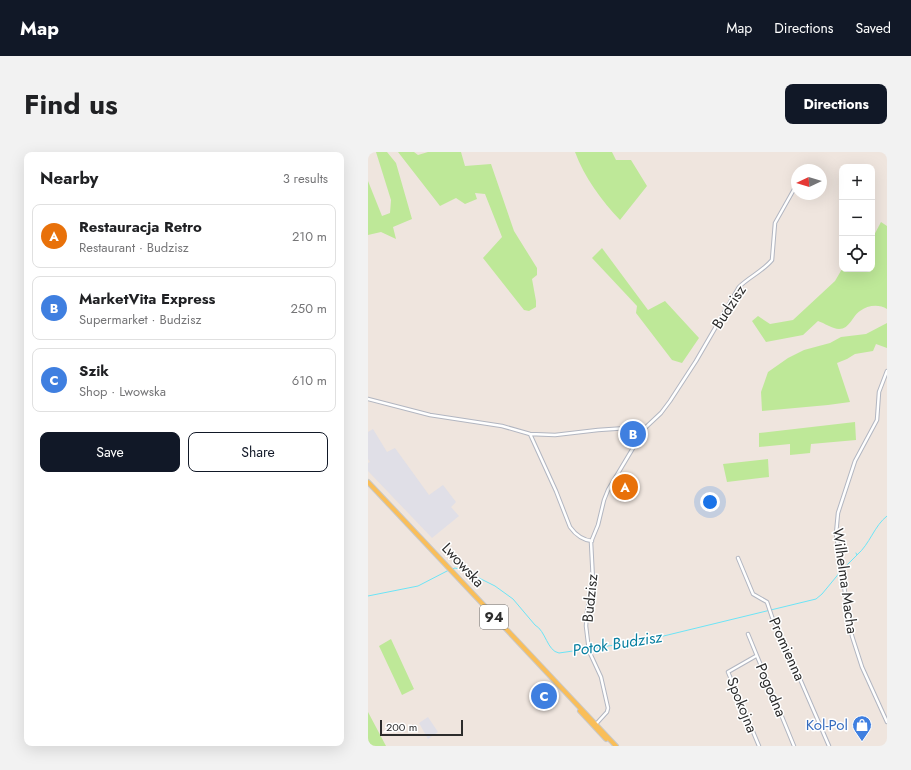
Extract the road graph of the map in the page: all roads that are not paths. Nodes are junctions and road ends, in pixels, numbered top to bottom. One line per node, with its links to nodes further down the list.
1 (791, 194): 4 (street, Budzisz)
2 (887, 371): 11 (street, Wilhelma Macha)
3 (368, 399): 5 (street)
4 (645, 428): 5 (street); 7 (street, Budzisz)
5 (530, 434): 7 (street)
6 (368, 482): 12 (main road, Lwowska / 94)
7 (592, 541): 12 (street, Budzisz)
8 (738, 558): 17 (street, Promienna)
9 (748, 634): 10 (street, Pogodna)
10 (756, 656): 15 (street, Spokojna); 16 (street, Pogodna)
11 (887, 722)
12 (595, 725): 13 (main road, Lwowska / 94); 14 (main road, Lwowska / 94)
13 (613, 746)
14 (616, 746)
15 (759, 746)
16 (794, 746)
17 (829, 746)

